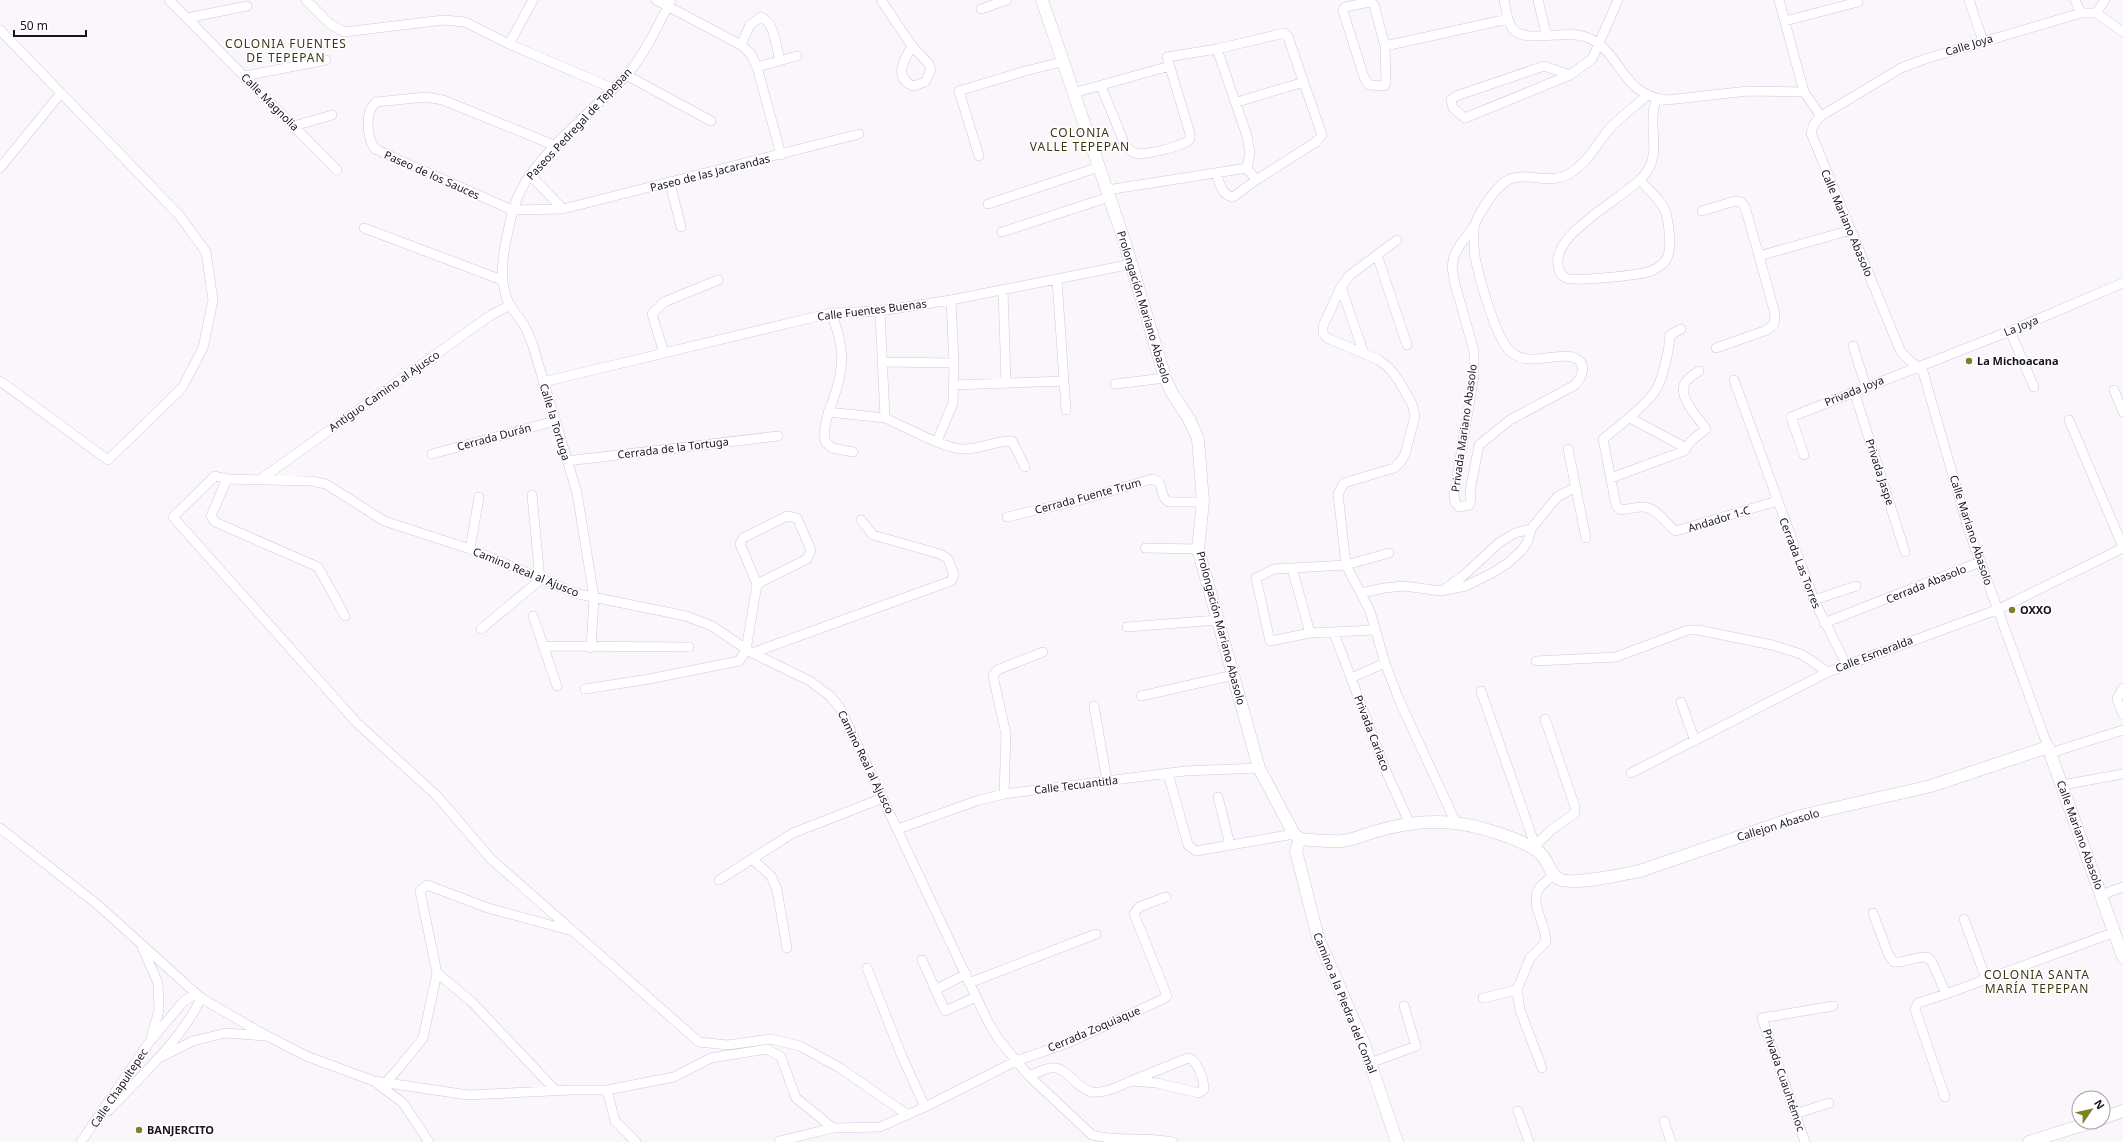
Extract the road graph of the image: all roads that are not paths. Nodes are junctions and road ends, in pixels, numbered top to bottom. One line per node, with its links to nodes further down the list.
1 (169, 0): 21 (street, Calle Magnolia)
2 (306, 0): 28 (street)
3 (533, 0): 28 (street)
4 (656, 0): 16 (street, Paseo de las Jacarandas)
5 (881, 0): 31 (street)
6 (1007, 0): 18 (street)
7 (1042, 0): 37 (street, Prolongación Mariano Abasolo)
8 (1504, 0): 22 (street)
9 (1538, 0): 26 (street)
10 (1618, 0): 29 (street)
11 (1779, 0): 23 (street)
12 (1969, 0): 27 (street)
13 (2075, 0): 19 (street)
14 (2104, 0): 20 (street)
15 (1858, 2): 23 (street)
16 (670, 3): 30 (street, Paseo de las Jacarandas); 40 (street, Paseos Pedregal de Tepepan)
17 (247, 6): 21 (street)
18 (981, 9)
19 (2081, 13): 20 (street, Calle Joya); 27 (street, Calle Joya)
20 (2096, 13): 25 (street)
21 (187, 18): 42 (street, Calle Magnolia)
22 (1508, 19): 26 (street); 32 (street)
23 (1785, 21): 46 (street)
24 (0, 30): 47 (street)
25 (2123, 32)
26 (1546, 34): 29 (street)
27 (1982, 41): 53 (street, Calle Joya)
28 (509, 44): 45 (street)
29 (1598, 44): 41 (street); 49 (street)
30 (741, 45): 36 (street); 39 (street, Paseo de las Jacarandas)
31 (912, 46)
32 (1385, 46): 32 (street)
33 (1217, 48): 38 (street); 43 (street); 51 (street)
34 (797, 56): 36 (street)
35 (326, 60): 42 (street)
36 (780, 61): 39 (street)
37 (1062, 62): 48 (street, Prolongación Mariano Abasolo); 59 (street)
38 (1170, 66): 44 (street); 44 (street)
39 (757, 67): 58 (street, Paseo de las Jacarandas)
40 (626, 75): 45 (street, Paseos Pedregal de Tepepan); 54 (street)
41 (1570, 75): 41 (street)
42 (245, 76): 55 (street, Calle Magnolia)
43 (1304, 82): 51 (street); 66 (street)
44 (1101, 86): 48 (street)
45 (612, 88): 57 (street, Paseos Pedregal de Tepepan)
46 (1804, 92): 50 (street); 53 (street)
47 (61, 93): 61 (street); 106 (street)
48 (1073, 93): 60 (street, Prolongación Mariano Abasolo)
49 (1647, 95): 50 (street); 74 (street, Privada Mariano Abasolo)
50 (1656, 99): 67 (street)
51 (1237, 102): 62 (street)
52 (332, 115): 55 (street)
53 (1822, 116): 77 (street, Calle Mariano Abasolo)
54 (711, 121)
55 (294, 126): 63 (street, Calle Magnolia)
56 (859, 134): 58 (street)
57 (556, 146): 65 (street, Paseos Pedregal de Tepepan); 72 (street, Paseo de los Sauces)
58 (781, 154): 68 (street, Paseo de las Jacarandas)
59 (979, 156)
60 (1099, 167): 69 (street, Prolongación Mariano Abasolo); 70 (street)
61 (0, 168)
62 (1247, 168): 64 (street); 66 (street)
63 (337, 170)
64 (1216, 173): 66 (street); 69 (street)
65 (530, 175): 71 (street); 72 (street, Paseos Pedregal de Tepepan)
66 (1256, 180)
67 (1640, 180): 67 (street)
68 (670, 184): 71 (street, Paseo de las Jacarandas); 75 (street)
69 (1108, 194): 78 (street); 83 (street, Prolongación Mariano Abasolo)
70 (988, 204)
71 (563, 209): 72 (street, Paseo de las Jacarandas)
72 (512, 210): 80 (street, Paseos Pedregal de Tepepan)
73 (1702, 211): 82 (street)
74 (1475, 225): 74 (street, Privada Mariano Abasolo)
75 (681, 227)
76 (364, 228): 84 (street)
77 (1850, 230): 82 (street); 103 (street, Calle Mariano Abasolo)
78 (1002, 232)
79 (1397, 240): 81 (street)
80 (503, 253): 84 (street, Calle la Tortuga)
81 (1377, 255): 88 (street); 96 (street)
82 (1759, 256): 98 (street)
83 (1132, 264): 86 (street, Calle Fuentes Buenas); 105 (street, Prolongación Mariano Abasolo)
84 (502, 280): 91 (street, Calle la Tortuga)
85 (718, 280): 99 (street)
86 (1057, 280): 89 (street, Calle Fuentes Buenas); 108 (street)
87 (2123, 283): 95 (street, La Joya)
88 (1341, 287): 100 (street); 100 (street)
89 (1003, 289): 90 (street, Calle Fuentes Buenas); 110 (street)
90 (951, 300): 92 (street, Calle Fuentes Buenas); 102 (street)
91 (509, 306): 109 (street, Calle la Tortuga); 134 (street, Antiguo Camino al Ajusco)
92 (880, 311): 93 (street, Calle Fuentes Buenas); 101 (street)
93 (832, 314): 99 (street, Calle Fuentes Buenas); 118 (street)
94 (1681, 330): 121 (street, Andador 1-C)
95 (2010, 331): 103 (street, La Joya); 114 (street)
96 (1407, 345)
97 (1853, 346): 113 (street)
98 (1716, 348)
99 (664, 353): 109 (street, Calle Fuentes Buenas)
100 (1364, 354): 152 (street)
101 (883, 362): 102 (street); 120 (street)
102 (954, 363): 112 (street)
103 (1917, 366): 113 (street, Privada Joya); 151 (street, Calle Mariano Abasolo)
104 (1699, 370): 126 (street)
105 (1165, 378): 111 (street); 139 (street, Prolongación Mariano Abasolo)
106 (0, 380)
107 (1734, 380): 140 (street, Cerrada Las Torres)
108 (1064, 381): 110 (street); 117 (street)
109 (543, 382): 123 (street, Calle la Tortuga)
110 (1006, 382): 112 (street)
111 (1115, 384)
112 (954, 385): 125 (street)
113 (1866, 387): 116 (street, Privada Joya)
114 (2034, 387)
115 (2114, 390): 119 (street)
116 (1854, 391): 130 (street, Privada Joya); 149 (street, Privada Jaspe)
117 (1066, 410)
118 (828, 412): 120 (street); 128 (street)
119 (2123, 412)
120 (885, 418): 125 (street)
121 (1630, 418): 126 (street); 135 (street, Andador 1-C)
122 (2069, 420): 145 (street)
123 (555, 421): 129 (street, Cerrada Durán); 131 (street, Calle la Tortuga)
124 (778, 436): 131 (street, Cerrada de la Tortuga)
125 (937, 441): 132 (street)
126 (1686, 448): 135 (street)
127 (1568, 449): 136 (street)
128 (853, 452)
129 (432, 454)
130 (1804, 455)
131 (567, 461): 159 (street, Calle la Tortuga)
132 (1025, 467)
133 (227, 478): 134 (street, Camino Real al Ajusco); 162 (street); 218 (street, Camino Real al Ajusco)
134 (261, 478): 146 (street, Camino Real al Ajusco)
135 (1611, 478): 140 (street, Andador 1-C)
136 (1576, 487): 143 (street); 144 (street)
137 (532, 495): 154 (street)
138 (479, 497): 146 (street)
139 (1203, 502): 141 (street, Cerrada Fuente Trum); 148 (street, Prolongación Mariano Abasolo)
140 (1777, 502): 160 (street, Cerrada Las Torres)
141 (1007, 517)
142 (861, 520): 174 (street)
143 (1531, 529): 157 (street); 157 (street)
144 (1586, 538)
145 (2123, 547): 161 (street, Calle Esmeralda)
146 (470, 548): 154 (street, Camino Real al Ajusco)
147 (1145, 548): 148 (street)
148 (1198, 549): 164 (street, Prolongación Mariano Abasolo)
149 (1905, 552)
150 (1389, 553): 152 (street)
151 (1980, 562): 161 (street, Calle Mariano Abasolo); 165 (street, Cerrada Abasolo)
152 (1346, 565): 153 (street); 158 (street)
153 (1292, 568): 169 (street); 169 (street)
154 (540, 580): 159 (street, Camino Real al Ajusco); 167 (street)
155 (757, 584): 155 (street); 174 (street)
156 (1856, 586): 160 (street)
157 (1441, 591): 158 (street)
158 (1361, 593): 168 (street)
159 (594, 597): 172 (street, Calle la Tortuga); 174 (street, Camino Real al Ajusco)
160 (1814, 600): 165 (street, Cerrada Las Torres)
161 (1999, 609): 178 (street, Calle Esmeralda); 193 (street, Calle Mariano Abasolo)
162 (345, 616)
163 (533, 616): 171 (street)
164 (1218, 620): 166 (street); 180 (street, Prolongación Mariano Abasolo)
165 (1824, 623): 178 (street, Cerrada Las Torres)
166 (1127, 627)
167 (481, 629)
168 (1375, 630): 170 (street); 177 (street)
169 (1310, 633): 170 (street)
170 (1334, 633): 181 (street, Privada Cariaco)
171 (543, 646): 172 (street); 182 (street)
172 (592, 648): 173 (street)
173 (690, 648)
174 (749, 651): 184 (street); 202 (street, Camino Real al Ajusco)
175 (1043, 652): 200 (street)
176 (1536, 661): 179 (street)
177 (1385, 663): 181 (street); 204 (street)
178 (1846, 664): 179 (street, Calle Esmeralda)
179 (1828, 672): 192 (street, Calle Esmeralda)
180 (1234, 675): 186 (street); 194 (street, Prolongación Mariano Abasolo)
181 (1352, 678): 203 (street, Privada Cariaco)
182 (557, 686)
183 (2123, 688): 189 (street)
184 (585, 689)
185 (1481, 691): 209 (street)
186 (1141, 696)
187 (1681, 702): 192 (street)
188 (1094, 706): 198 (street)
189 (2123, 714)
190 (1545, 719): 209 (street)
191 (2123, 730): 193 (street)
192 (1695, 741): 196 (street, Calle Esmeralda)
193 (2049, 750): 199 (street, Calle Mariano Abasolo); 211 (street, Callejon Abasolo)
194 (1259, 768): 195 (street, Calle Tecuantitla); 207 (street, Prolongación Mariano Abasolo)
195 (1168, 773): 198 (street, Calle Tecuantitla); 208 (street)
196 (1631, 773)
197 (2123, 774): 199 (street)
198 (1107, 781): 200 (street, Calle Tecuantitla)
199 (2062, 785): 214 (street, Calle Mariano Abasolo)
200 (1004, 794): 206 (street, Calle Tecuantitla)
201 (1218, 797): 208 (street)
202 (883, 798): 206 (street, Camino Real al Ajusco); 210 (street)
203 (1409, 822): 204 (street); 207 (street)
204 (1456, 823): 209 (street)
205 (0, 828): 221 (street)
206 (898, 829): 227 (street, Camino Real al Ajusco)
207 (1297, 837): 208 (street); 241 (street, Camino a la Piedra del Comal)
208 (1230, 845)
209 (1534, 847): 211 (street)
210 (752, 859): 212 (street); 222 (street)
211 (1554, 875): 230 (street)
212 (719, 880)
213 (2123, 887): 214 (street)
214 (2101, 895): 219 (street, Calle Mariano Abasolo)
215 (1166, 897): 240 (street, Cerrada Zoquiaque)
216 (1873, 913): 231 (street)
217 (1964, 919): 228 (street)
218 (572, 931): 226 (street); 255 (street)
219 (2115, 932): 223 (street, Calle Mariano Abasolo); 228 (street)
220 (1096, 934): 227 (street)
221 (141, 944): 232 (street); 238 (street, Calle Chapultepec)
222 (787, 948)
223 (2123, 957)
224 (922, 960): 229 (street)
225 (867, 968): 251 (street)
226 (437, 973): 246 (street); 248 (street)
227 (968, 979): 229 (street); 233 (street, Camino Real al Ajusco)
228 (1986, 979): 231 (street)
229 (935, 990): 233 (street)
230 (1517, 990): 234 (street); 242 (street)
231 (1946, 994): 249 (street)
232 (198, 996): 237 (street); 238 (street, Calle Chapultepec); 239 (street, Calle Chapultepec)
233 (976, 997): 240 (street, Camino Real al Ajusco)
234 (1483, 998)
235 (1404, 1006): 241 (street)
236 (1833, 1006): 254 (street, Privada Cuauhtémoc)
237 (268, 1036): 239 (street, Calle Chapultepec); 244 (street)
238 (150, 1041): 260 (street, Calle Chapultepec)
239 (156, 1060): 260 (street, Calle Chapultepec)
240 (1016, 1061): 243 (street, Camino Real al Ajusco); 251 (street, Cerrada Zoquiaque)
241 (1370, 1062): 267 (street, Camino a la Piedra del Comal)
242 (1542, 1068)
243 (1029, 1076): 245 (street); 262 (street, Camino Real al Ajusco)
244 (374, 1081): 246 (street); 264 (street)
245 (1131, 1081): 245 (street)
246 (385, 1082): 248 (street)
247 (607, 1090): 248 (street); 258 (street); 265 (street)
248 (556, 1091)
249 (1945, 1097)
250 (1828, 1103): 254 (street)
251 (925, 1107): 255 (street, Cerrada Zoquiaque)
252 (2123, 1110): 256 (street)
253 (1518, 1111): 268 (street)
254 (1795, 1114): 270 (street, Privada Cuauhtémoc)
255 (908, 1115): 258 (street, Cerrada Zoquiaque)
256 (2111, 1115)
257 (1664, 1121): 269 (street)
258 (833, 1128): 261 (street, Cerrada Zoquiaque)
259 (2071, 1129): 271 (street)
260 (87, 1134): 263 (street, Calle Chapultepec)
261 (780, 1141)
262 (1104, 1141): 266 (street, Camino Real al Ajusco)
263 (82, 1142)
264 (429, 1142)
265 (636, 1142)
266 (1174, 1142)
267 (1397, 1142)
268 (1529, 1142)
269 (1671, 1142)
270 (1805, 1142)
271 (2029, 1142)

